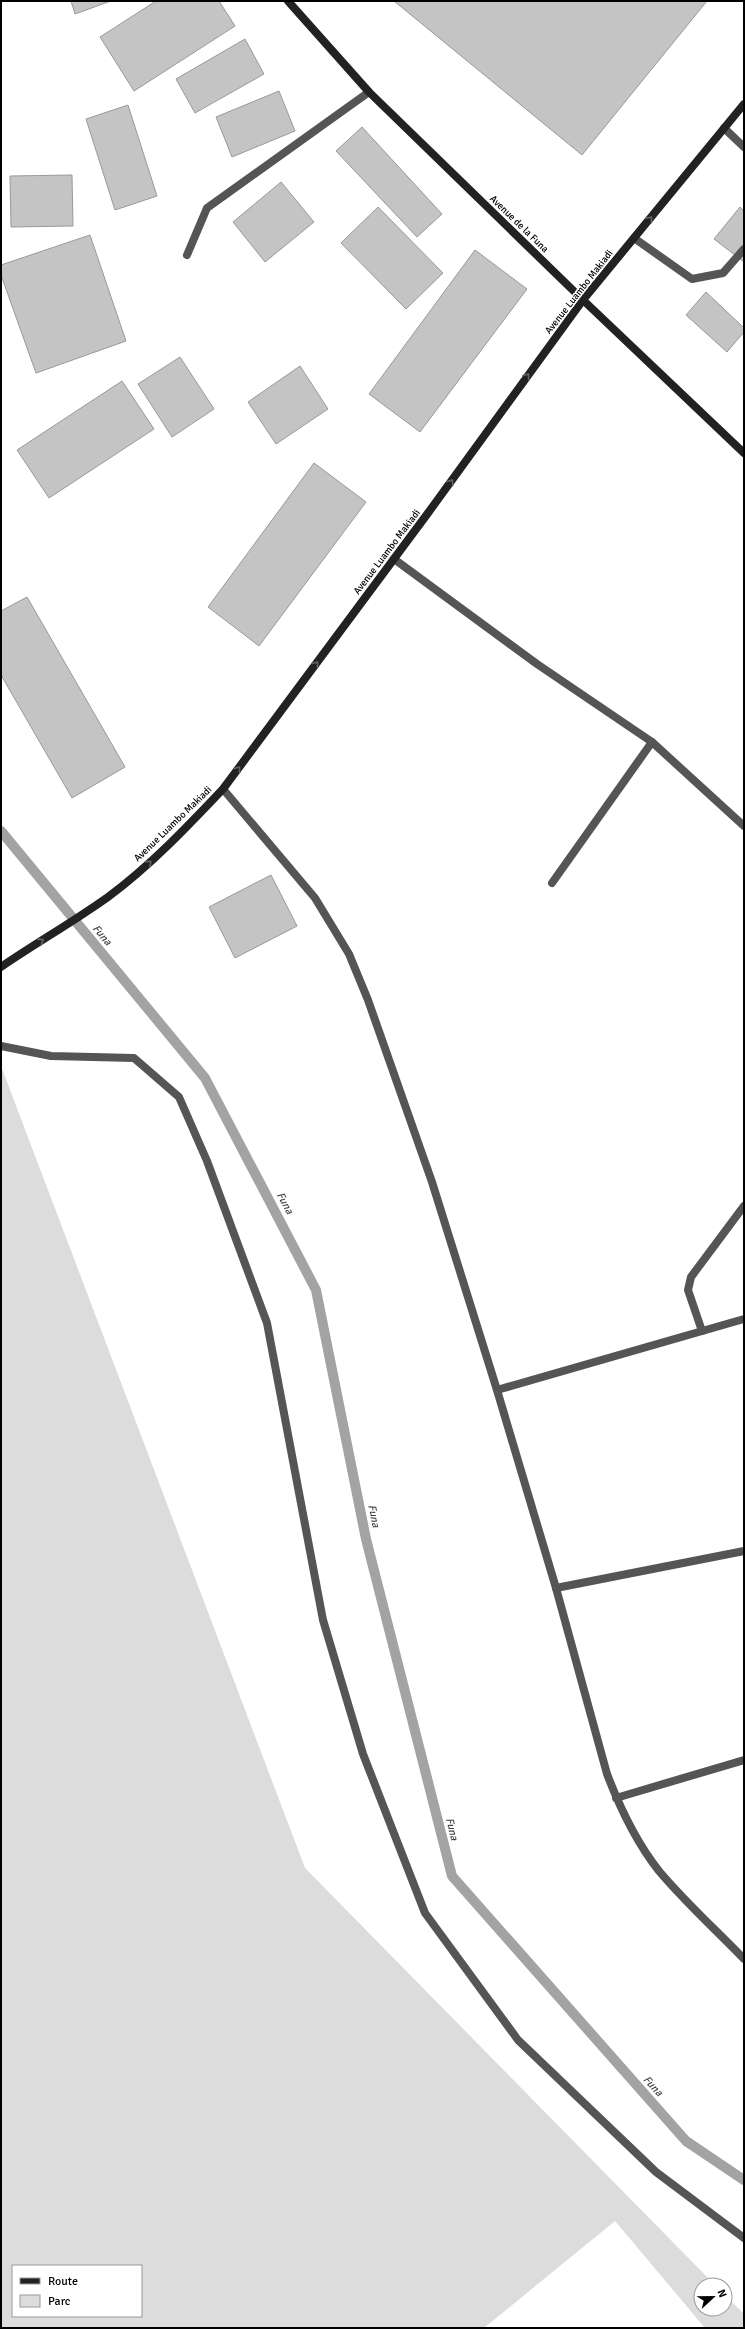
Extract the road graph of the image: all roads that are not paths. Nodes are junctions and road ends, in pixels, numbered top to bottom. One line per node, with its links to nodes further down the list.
1 (288, 1): 2 (main road, Avenue de la Funa)
2 (369, 92): 8 (street); 9 (main road, Avenue de la Funa)
3 (744, 104): 4 (main road, Avenue Luambo Makiadi)
4 (724, 128): 5 (street); 6 (main road, Avenue Luambo Makiadi, one-way to 4)
5 (744, 147)
6 (634, 238): 7 (street); 9 (main road, Avenue Luambo Makiadi)
7 (744, 249)
8 (187, 255)
9 (583, 300): 10 (main road, Avenue de la Funa); 11 (main road, Avenue Luambo Makiadi, one-way to 9)
10 (744, 452)
11 (394, 559): 12 (street); 13 (main road, Avenue Luambo Makiadi, one-way to 11)
12 (652, 742): 14 (street); 15 (street)
13 (223, 789): 16 (main road, Avenue Luambo Makiadi, one-way to 13); 21 (street)
14 (744, 826)
15 (552, 882)
16 (1, 967)
17 (1, 1046): 27 (street)
18 (744, 1206): 20 (street)
19 (744, 1319): 20 (street)
20 (702, 1331): 21 (street)
21 (497, 1390): 23 (street)
22 (744, 1551): 23 (street)
23 (556, 1588): 25 (street)
24 (744, 1760): 25 (street)
25 (616, 1798): 26 (street)
26 (744, 1958)
27 (744, 2238)

